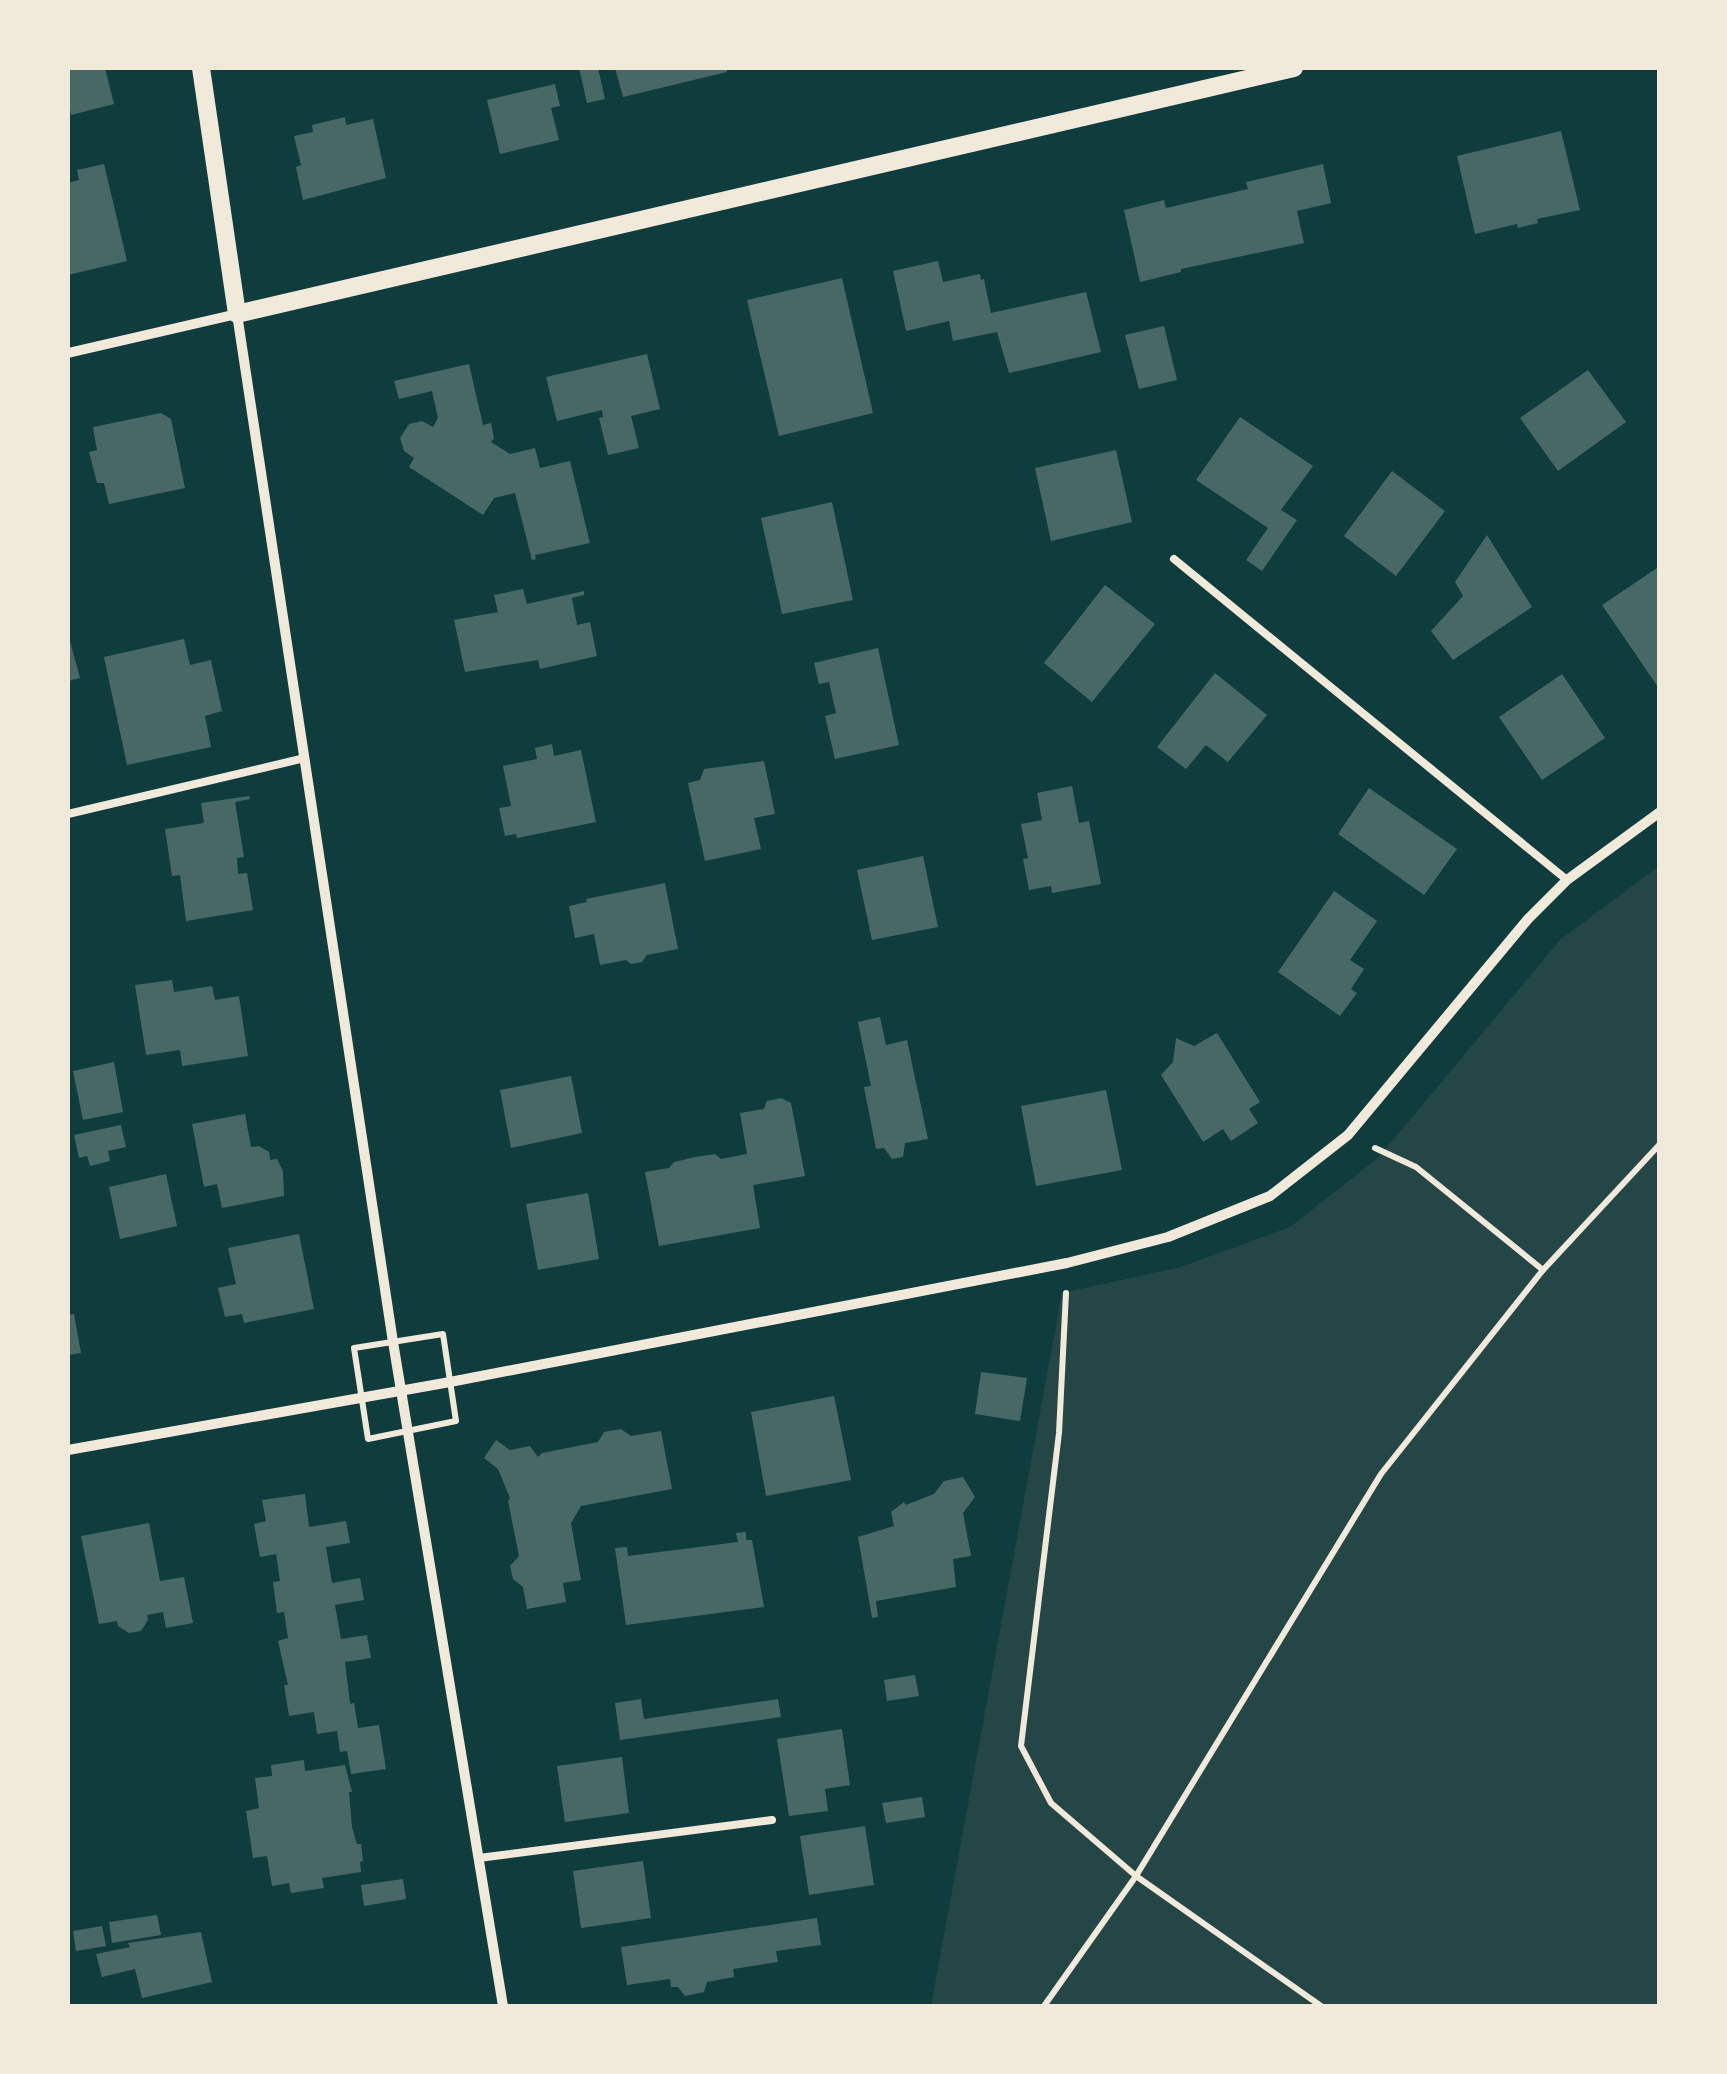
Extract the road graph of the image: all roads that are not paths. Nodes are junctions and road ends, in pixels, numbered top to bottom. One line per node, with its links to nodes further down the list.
1 (201, 68): 3 (street)
2 (1294, 68): 3 (street)
3 (238, 314): 4 (street); 6 (street)
4 (68, 353)
5 (1174, 559): 9 (lane)
6 (304, 758): 8 (lane); 10 (street)
7 (1660, 812): 9 (street)
8 (68, 814)
9 (1567, 880): 10 (street)
10 (401, 1390): 11 (street); 13 (street)
11 (68, 1450)
12 (772, 1820): 13 (lane)
13 (479, 1858): 14 (street)
14 (504, 2006)

